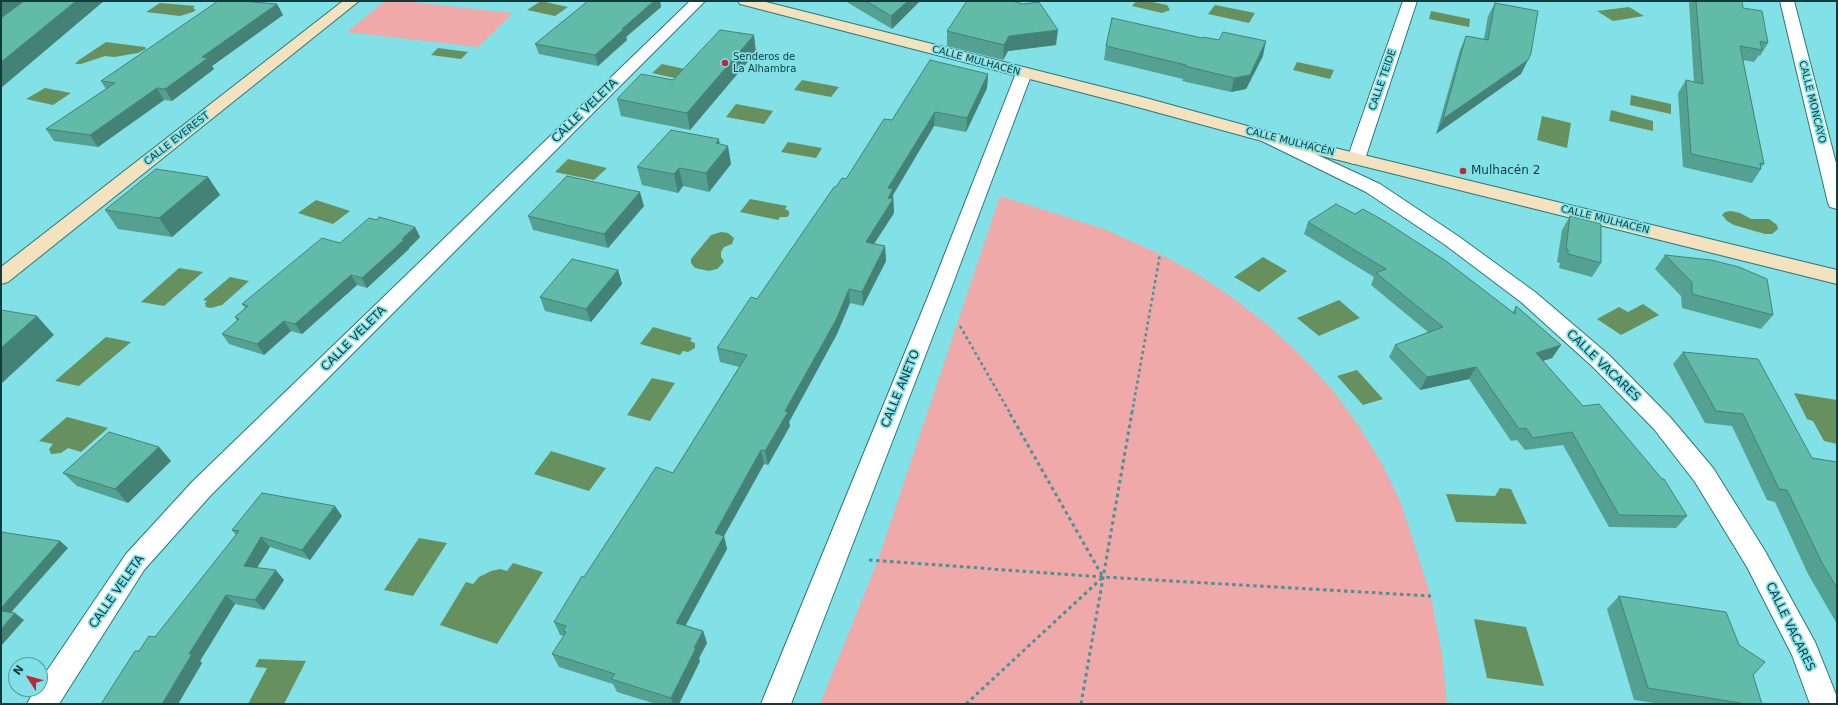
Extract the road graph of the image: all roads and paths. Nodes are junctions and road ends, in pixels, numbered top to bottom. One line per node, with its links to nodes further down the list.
1 (352, 1): 11 (street, CALLE EVEREST)
2 (698, 1): 17 (street, CALLE VELETA)
3 (745, 1): 6 (street, CALLE MULHACÉN)
4 (1410, 1): 8 (street, CALLE TEIDE)
5 (1787, 1): 9 (street, CALLE MONCAYO)
6 (1024, 73): 7 (street, CALLE MULHACÉN); 13 (street, CALLE ANETO)
7 (1268, 137): 8 (street, CALLE MULHACÉN); 21 (street, CALLE VACARES)
8 (1356, 159): 12 (street, CALLE MULHACÉN)
9 (1837, 203)
10 (1160, 254): 15 (path)
11 (1, 277)
12 (1837, 277)
13 (939, 294): 14 (street, CALLE ANETO); 15 (path)
14 (834, 556): 15 (path); 18 (street, CALLE ANETO)
15 (1103, 577): 16 (path); 19 (path); 20 (path)
16 (1431, 596)
17 (42, 704)
18 (776, 704)
19 (966, 704)
20 (1081, 704)
21 (1825, 704)

